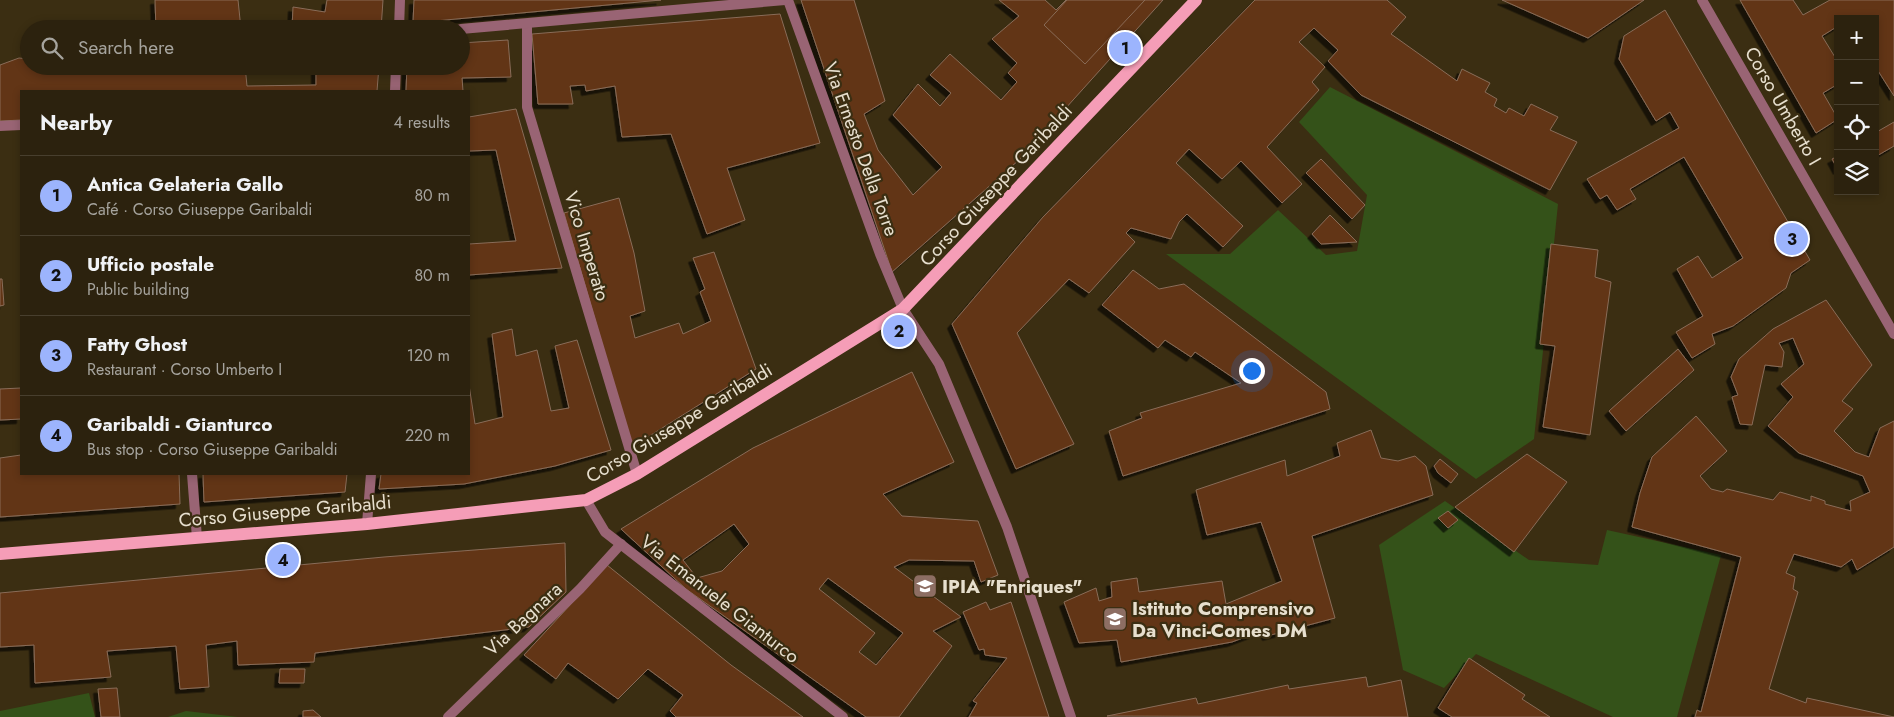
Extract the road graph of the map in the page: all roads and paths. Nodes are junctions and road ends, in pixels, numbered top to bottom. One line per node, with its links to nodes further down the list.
1 (400, 0): 6 (street)
2 (784, 0): 7 (street)
3 (788, 0): 13 (street, Via Ernesto Della Torre)
4 (1196, 0): 13 (main road, Corso Giuseppe Garibaldi)
5 (1702, 0): 14 (street, Corso Umberto I)
6 (399, 20)
7 (526, 24): 8 (street); 15 (street, Vico Imperato)
8 (470, 28)
9 (396, 75): 10 (street)
10 (395, 90)
11 (20, 125): 12 (street)
12 (0, 126)
13 (903, 309): 15 (main road, Corso Giuseppe Garibaldi); 25 (street, Via Ernesto Della Torre)
14 (1894, 334)
15 (637, 474): 18 (main road, Corso Giuseppe Garibaldi)
16 (192, 475): 20 (street)
17 (370, 475): 19 (street)
18 (586, 500): 19 (main road, Corso Giuseppe Garibaldi); 21 (street, Via Emanuele Gianturco)
19 (368, 524): 20 (main road, Corso Giuseppe Garibaldi)
20 (197, 538): 22 (main road, Corso Giuseppe Garibaldi)
21 (621, 544): 23 (street, Via Bagnara); 24 (street, Via Emanuele Gianturco)
22 (0, 554)
23 (448, 717)
24 (843, 717)
25 (1071, 717)

